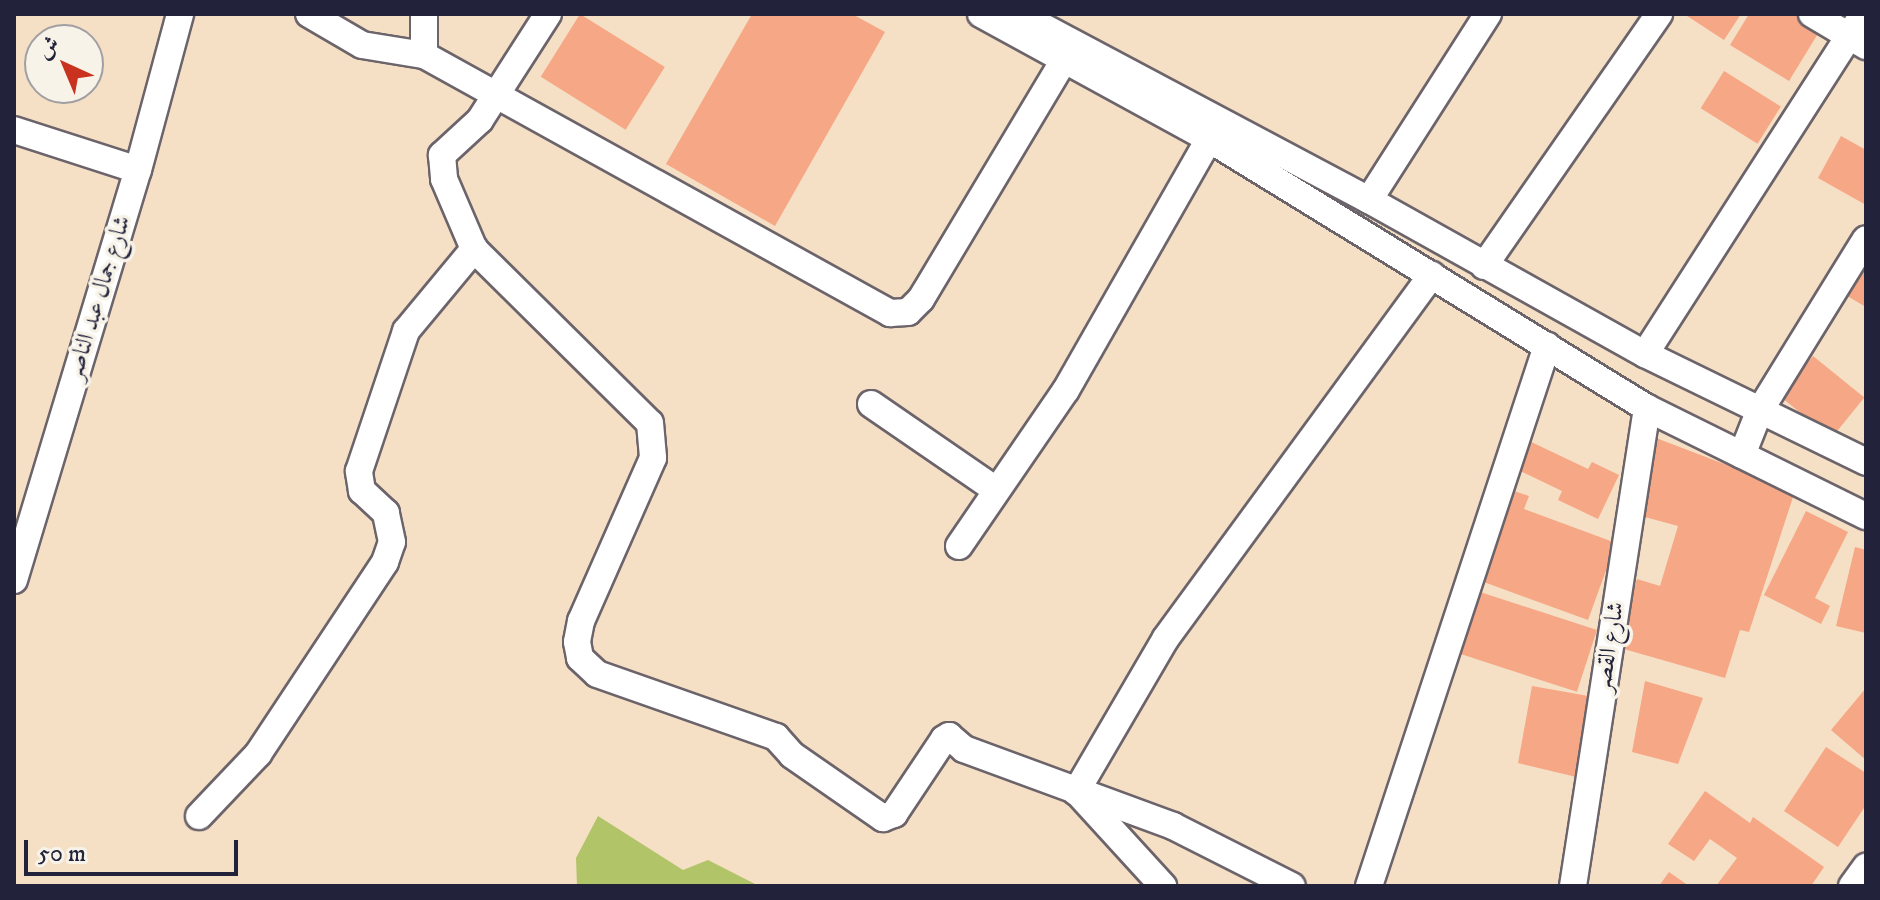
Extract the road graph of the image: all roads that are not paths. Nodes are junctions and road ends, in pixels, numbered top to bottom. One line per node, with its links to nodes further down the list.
1 (180, 14): 16 (street, شارع جمال عبد الناصر)
2 (309, 14): 11 (street)
3 (424, 14): 11 (street)
4 (548, 14): 13 (street)
5 (981, 14): 12 (street)
6 (1019, 14): 17 (street)
7 (1488, 14): 17 (street)
8 (1659, 14): 20 (street)
9 (1812, 14): 10 (street)
10 (1859, 32): 23 (street)
11 (424, 55): 13 (street)
12 (1063, 62): 13 (street); 15 (street)
13 (496, 95): 19 (street)
14 (14, 130): 16 (street)
15 (1209, 139): 21 (street); 29 (street)
16 (138, 170): 32 (street, شارع جمال عبد الناصر)
17 (1369, 200): 20 (street)
18 (1866, 239): 26 (street)
19 (474, 249): 33 (street); 34 (street)
20 (1484, 266): 23 (street)
21 (1432, 275): 22 (street); 33 (street)
22 (1547, 346): 25 (street); 38 (street)
23 (1645, 354): 26 (street)
24 (871, 404): 29 (street)
25 (1647, 408): 27 (street); 39 (street, شارع القصر)
26 (1759, 412): 27 (street); 28 (street)
27 (1742, 455): 30 (street)
28 (1866, 462)
29 (996, 490): 31 (street)
30 (1866, 516)
31 (959, 546)
32 (14, 580)
33 (1076, 792): 36 (street); 37 (street)
34 (199, 816)
35 (1866, 867): 40 (street)
36 (1163, 886)
37 (1292, 886)
38 (1369, 886)
39 (1573, 886)
40 (1852, 886)

